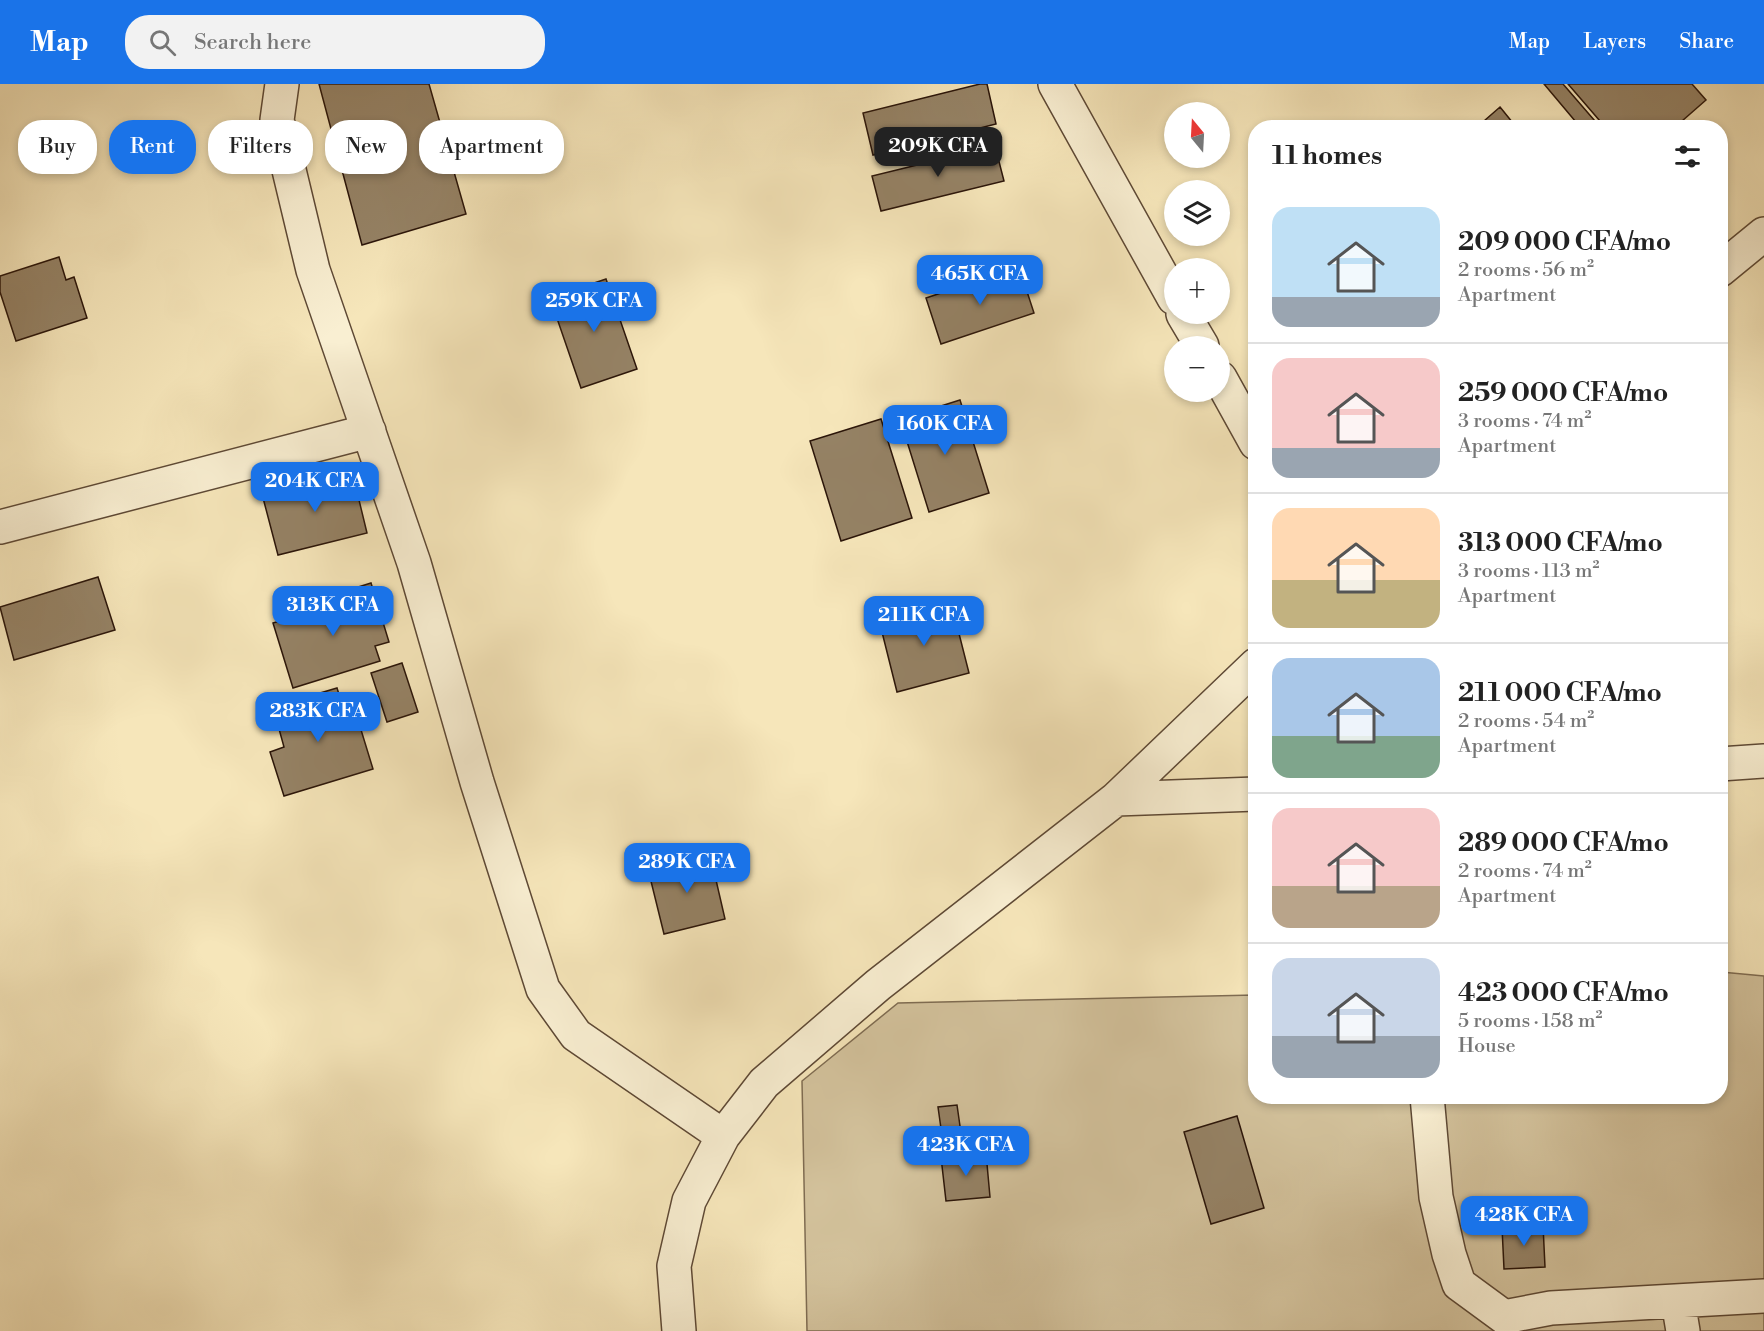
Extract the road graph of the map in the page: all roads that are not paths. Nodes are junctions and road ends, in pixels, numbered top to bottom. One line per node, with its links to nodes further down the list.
1 (282, 84): 8 (street)
2 (1055, 84): 5 (street)
3 (1764, 234): 4 (street)
4 (1728, 263)
5 (1164, 280)
6 (1230, 396): 7 (street)
7 (1248, 429)
8 (369, 431): 9 (street); 16 (street)
9 (0, 527)
10 (1248, 673): 14 (street)
11 (1764, 761): 12 (street)
12 (1728, 763)
13 (1248, 794): 14 (street)
14 (1116, 800): 16 (street)
15 (1427, 1104): 18 (street)
16 (723, 1136): 19 (street)
17 (1764, 1296): 18 (street)
18 (1681, 1316)
19 (679, 1331)

